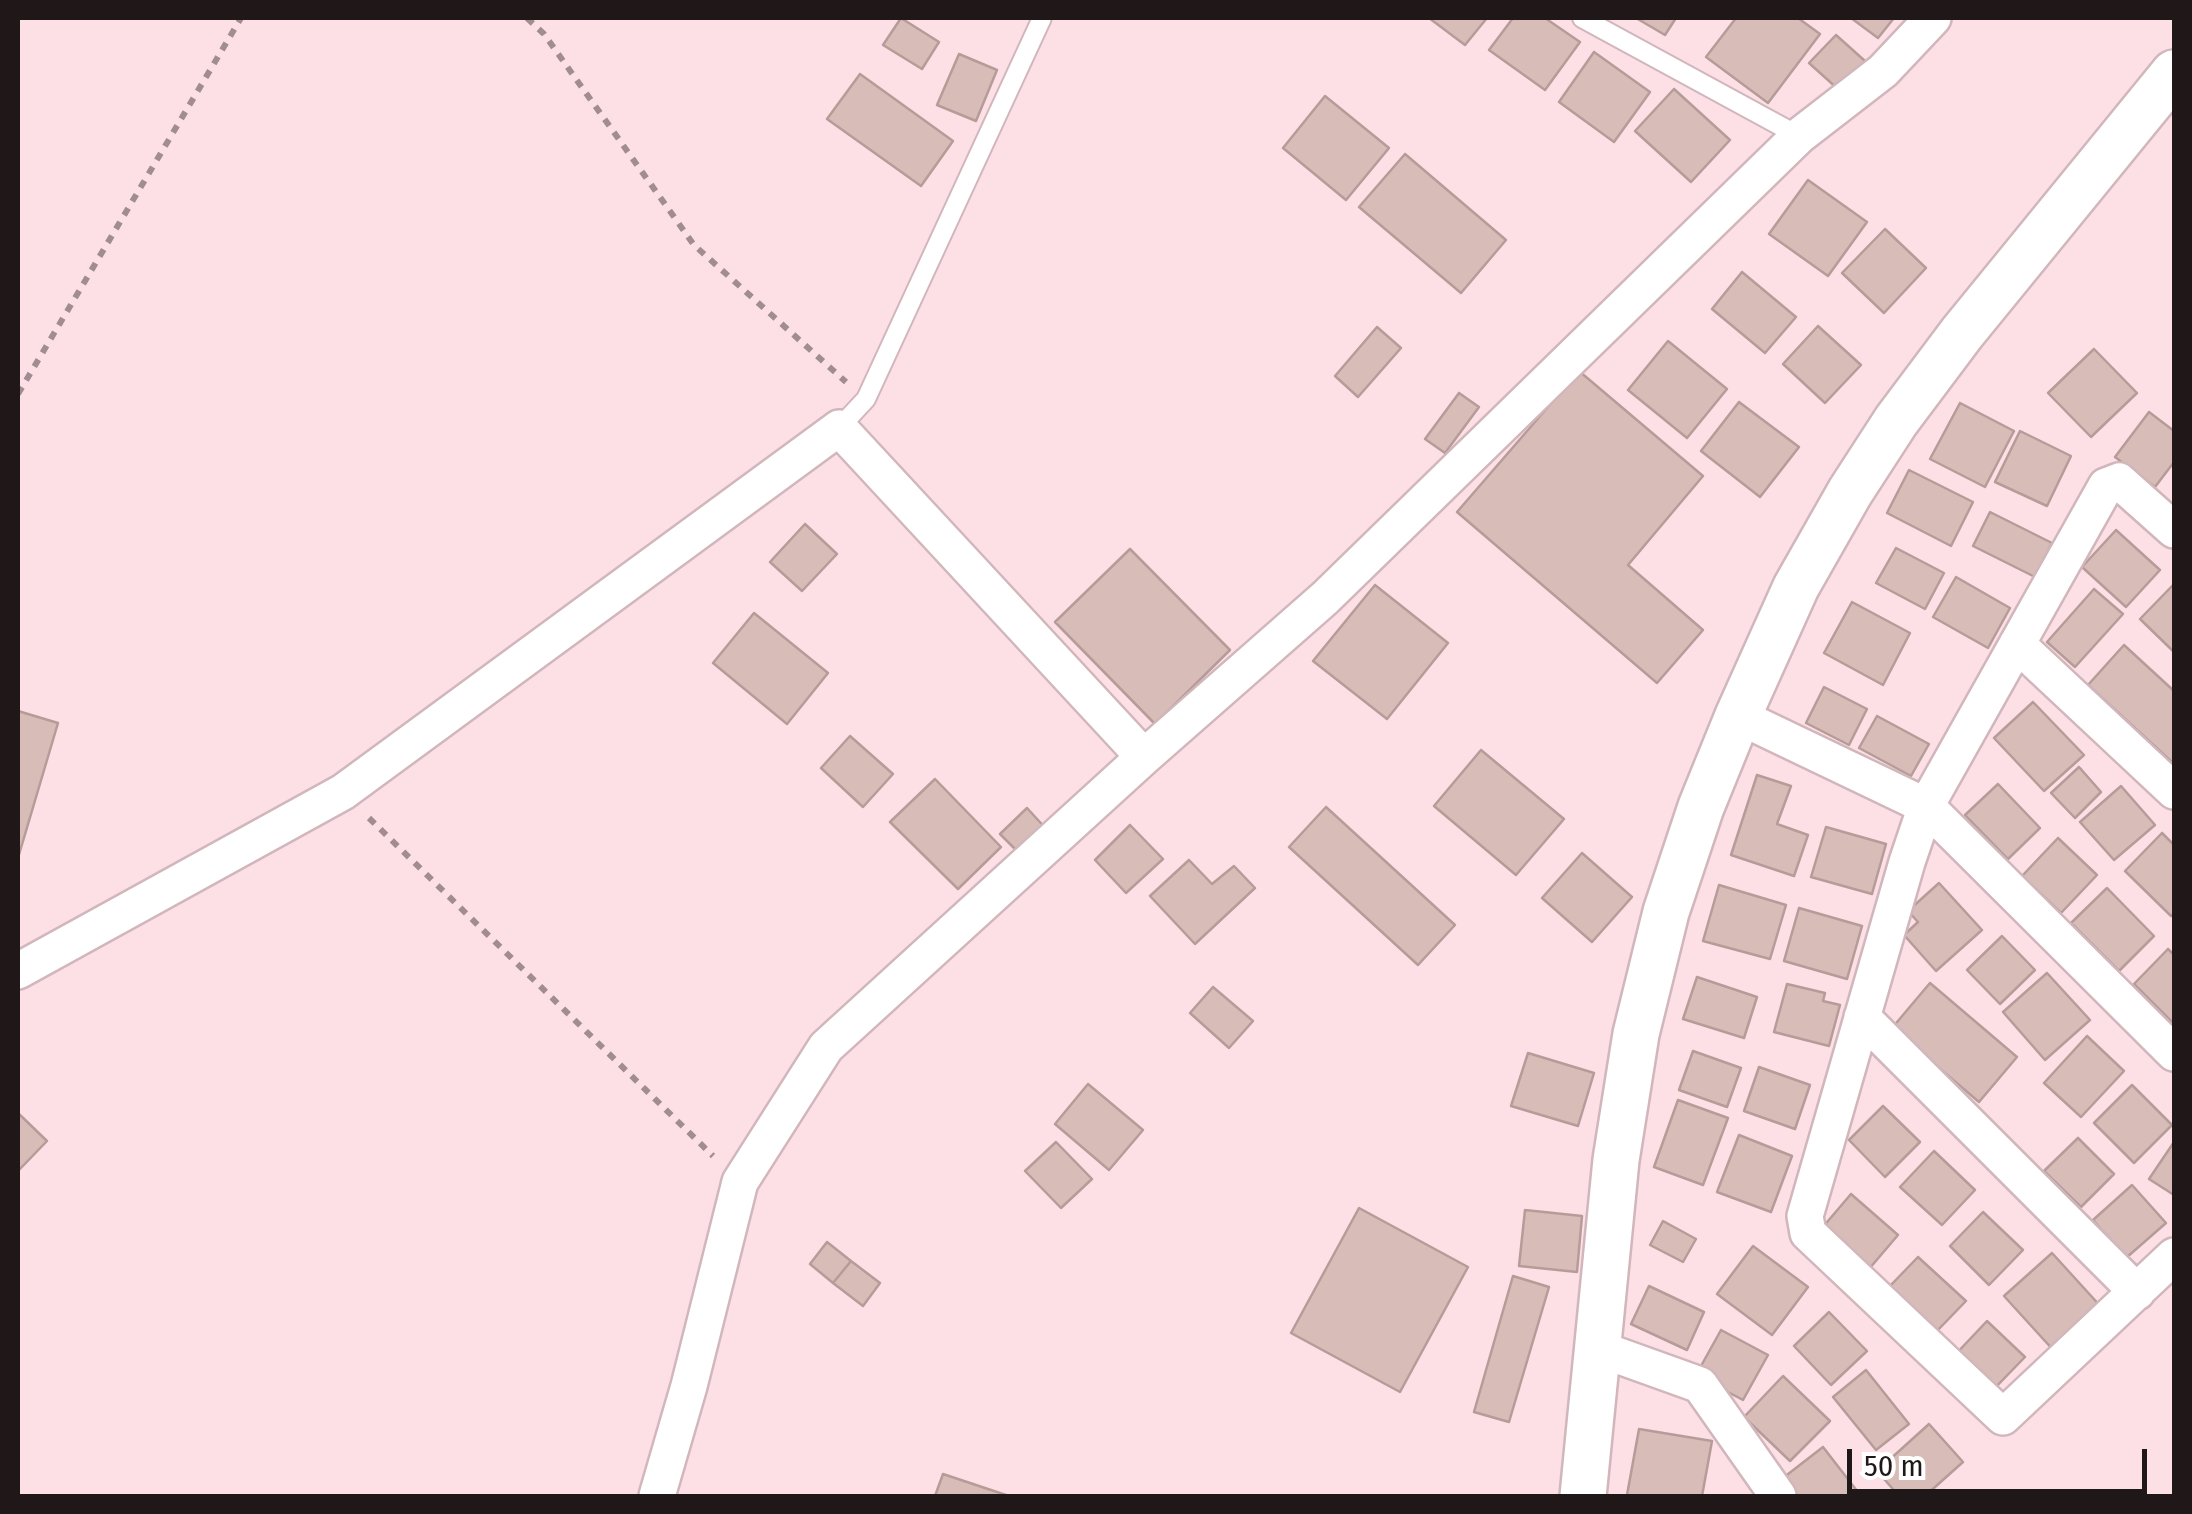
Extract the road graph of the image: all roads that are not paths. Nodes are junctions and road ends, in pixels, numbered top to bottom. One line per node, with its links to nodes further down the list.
1 (1042, 18): 6 (lane)
2 (1582, 18): 5 (lane)
3 (1933, 18): 5 (street)
4 (2174, 73): 9 (street)
5 (1799, 136): 10 (street)
6 (839, 428): 10 (street); 13 (street)
7 (2174, 530): 8 (street)
8 (2016, 644): 11 (street); 12 (street)
9 (1738, 716): 12 (street); 18 (street)
10 (1144, 757): 19 (street)
11 (2174, 791)
12 (1926, 806): 14 (street); 15 (street)
13 (18, 971)
14 (1862, 1016): 17 (street); 17 (street)
15 (2174, 1053)
16 (2174, 1256): 17 (street)
17 (2138, 1292)
18 (1597, 1348): 20 (street); 21 (street)
19 (657, 1496)
20 (1583, 1496)
21 (1778, 1496)

